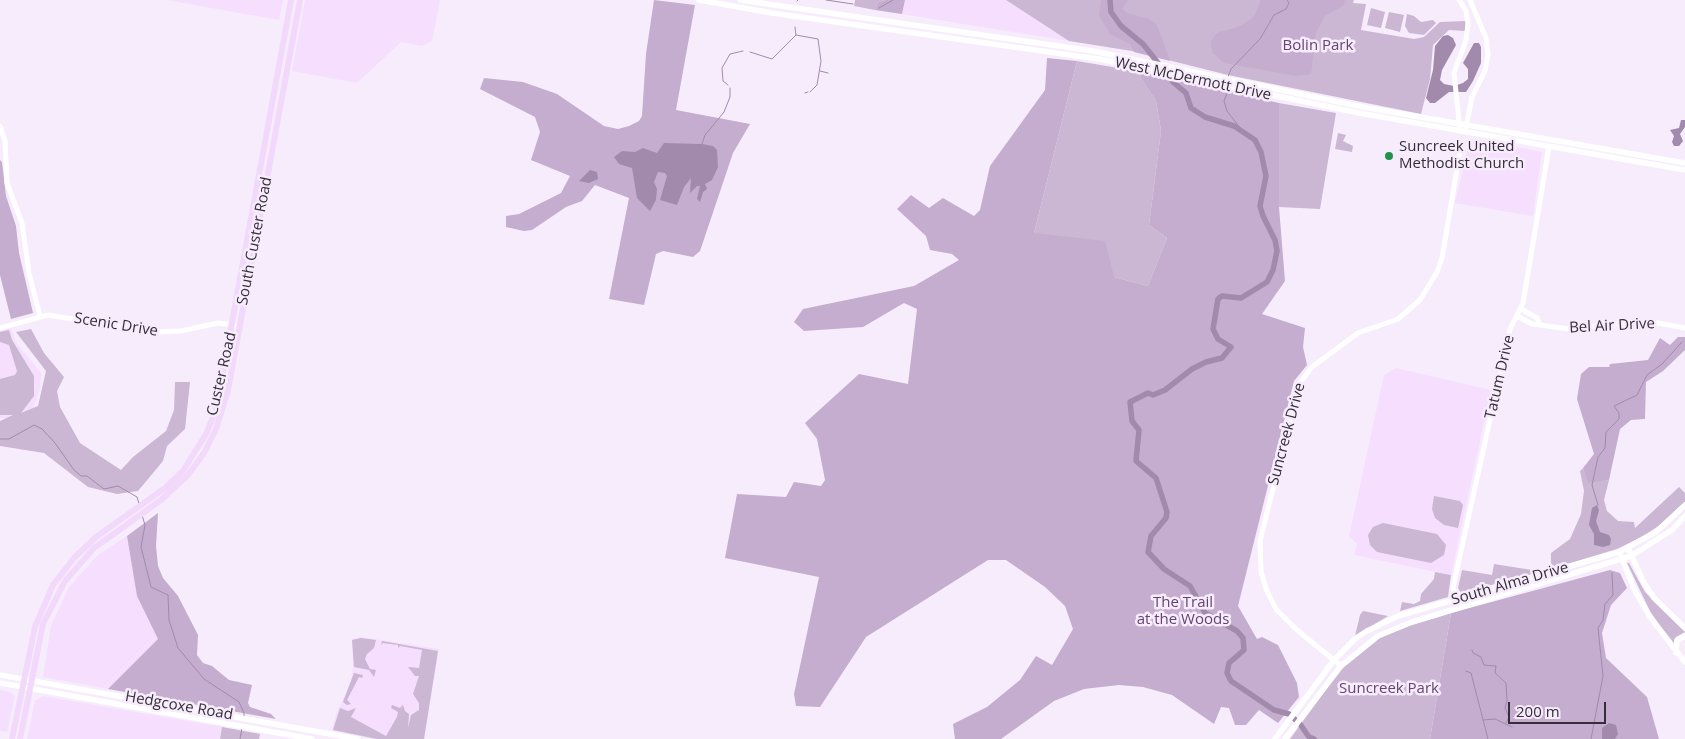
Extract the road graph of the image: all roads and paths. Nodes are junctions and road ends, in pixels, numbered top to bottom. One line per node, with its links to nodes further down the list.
1 (291, 0): 22 (main road, Custer Road)
2 (300, 0): 23 (main road, South Custer Road)
3 (699, 0): 8 (main road, West McDermott Drive)
4 (740, 0): 7 (main road, West McDermott Drive)
5 (1460, 0): 13 (street)
6 (1470, 0): 14 (street)
7 (753, 2): 8 (main road); 9 (main road, West McDermott Drive)
8 (752, 10): 10 (main road, West McDermott Drive)
9 (977, 34): 10 (main road); 11 (main road, West McDermott Drive)
10 (976, 41): 11 (main road, West McDermott Drive)
11 (1218, 80): 12 (main road, West McDermott Drive)
12 (1242, 85): 13 (main road, West McDermott Drive); 16 (main road, West McDermott Drive)
13 (1459, 123): 14 (main road, West McDermott Drive); 16 (street)
14 (1467, 125): 16 (street); 17 (main road, West McDermott Drive)
15 (0, 126): 25 (street)
16 (1463, 131): 18 (main road, West McDermott Drive)
17 (1549, 139): 18 (main road); 20 (main road, West McDermott Drive)
18 (1549, 147): 21 (main road, West McDermott Drive); 24 (street, Tatum Drive)
19 (1460, 151): 43 (street, Suncreek Drive)
20 (1685, 163)
21 (1685, 170)
22 (251, 218): 23 (main road); 28 (main road, Custer Road)
23 (259, 220): 28 (main road, South Custer Road)
24 (1521, 309): 26 (street, Tatum Drive); 27 (street)
25 (40, 316): 28 (street, Scenic Drive); 29 (street, Scenic Drive)
26 (1517, 316): 27 (street, Bel Air Drive); 38 (street, Tatum Drive)
27 (1540, 324): 30 (street, Bel Air Drive)
28 (236, 325): 31 (main road, South Custer Road)
29 (0, 328)
30 (1685, 328)
31 (168, 490): 47 (main road, South Custer Road); 47 (main road)
32 (1685, 505): 34 (main road, South Alma Drive)
33 (1685, 516): 36 (main road, South Alma Drive)
34 (1628, 548): 35 (main road, South Alma Drive); 36 (main road)
35 (1619, 552): 37 (main road); 38 (main road, South Alma Drive)
36 (1631, 556): 37 (main road, South Alma Drive); 40 (main road)
37 (1622, 560): 39 (main road, South Alma Drive); 42 (main road)
38 (1454, 600): 39 (street, Tatum Drive); 43 (main road, South Alma Drive)
39 (1457, 608): 45 (main road, South Alma Drive)
40 (1685, 628)
41 (1685, 636): 42 (main road)
42 (1676, 653): 44 (main road)
43 (1334, 660): 45 (street, Suncreek Drive); 54 (main road, South Alma Drive)
44 (1685, 662)
45 (1341, 666): 59 (main road, South Alma Drive)
46 (0, 674): 47 (main road, Hedgcoxe Road)
47 (28, 679): 49 (main road); 50 (main road, Hedgcoxe Road)
48 (0, 683): 49 (main road, Hedgcoxe Road)
49 (26, 688): 51 (main road, Hedgcoxe Road); 55 (main road); 56 (main road)
50 (114, 694): 51 (main road); 52 (main road, Hedgcoxe Road)
51 (112, 703): 53 (main road, Hedgcoxe Road)
52 (186, 707): 53 (main road); 58 (main road, Hedgcoxe Road)
53 (184, 716): 57 (main road, Hedgcoxe Road)
54 (1277, 737)
55 (12, 739)
56 (20, 739)
57 (312, 739)
58 (353, 739)
59 (1286, 739)

